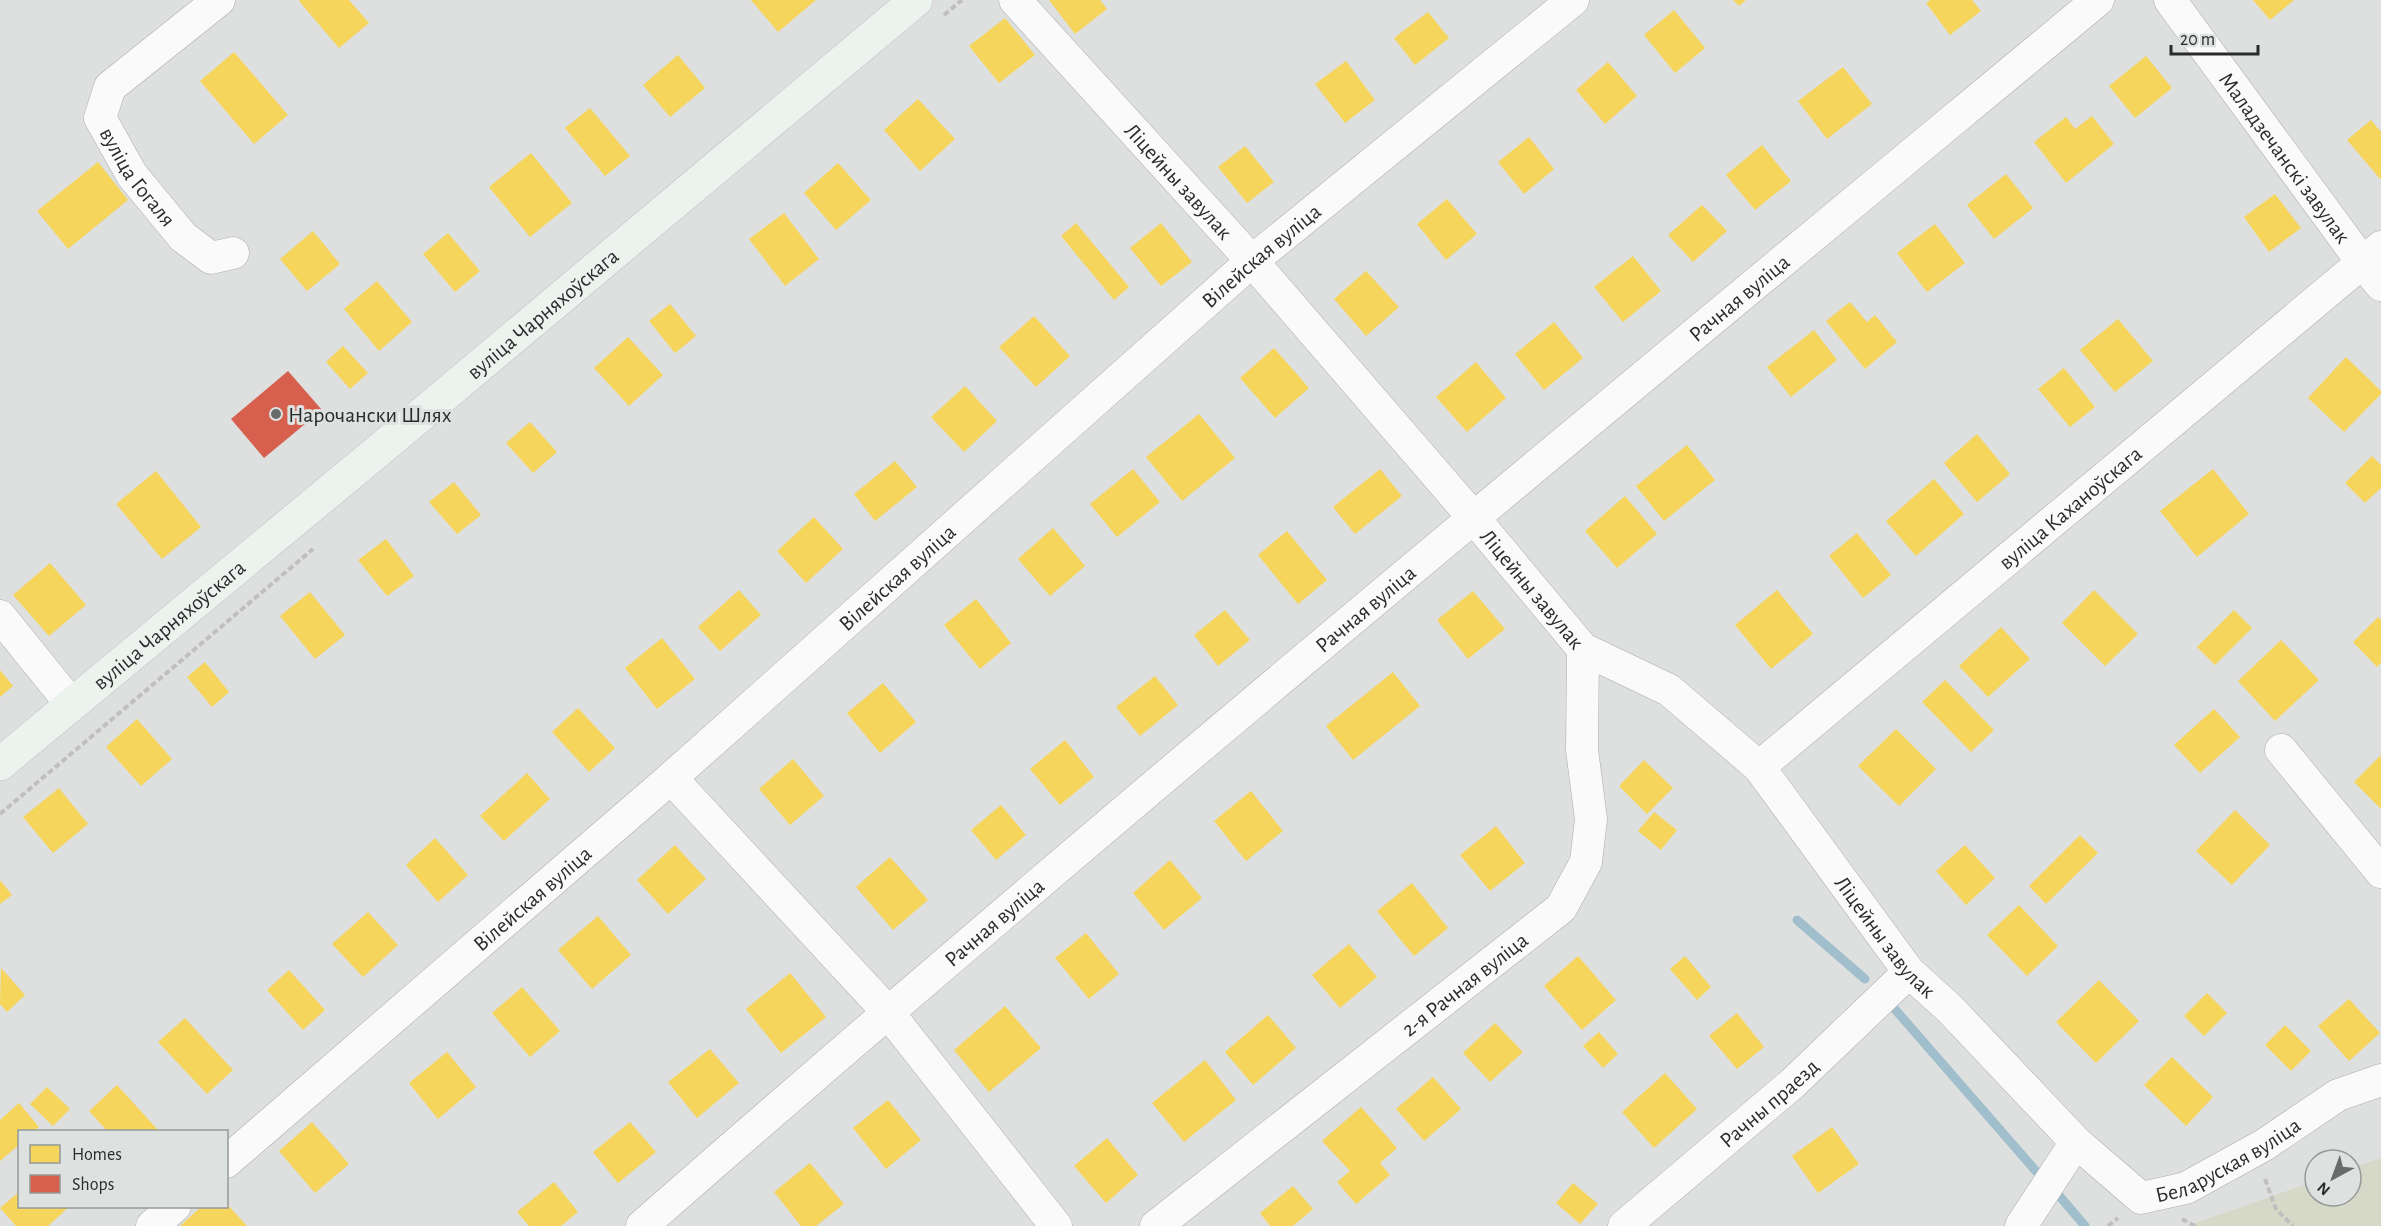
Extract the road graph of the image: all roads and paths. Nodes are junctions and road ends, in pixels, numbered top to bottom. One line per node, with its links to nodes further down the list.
1 (219, 0): 7 (street, вуліца Гогаля)
2 (916, 0): 13 (main road, вуліца Чарняхоўскага)
3 (1015, 0): 8 (street, Ліцейны завулак)
4 (1573, 0): 8 (street, Вілейская вуліца)
5 (2098, 0): 10 (street, Рачная вуліца)
6 (2170, 0): 9 (street, Маладзечанскі завулак)
7 (233, 253)
8 (1252, 261): 10 (street, Ліцейны завулак); 17 (street, Вілейская вуліца)
9 (2375, 265): 16 (street, вуліца Каханоўскага)
10 (1473, 517): 12 (street, Ліцейны завулак); 20 (street, Рачная вуліца)
11 (0, 616): 13 (street)
12 (1583, 649): 16 (street, Ліцейны завулак); 29 (street, 2-я Рачная вуліца)
13 (71, 704): 15 (main road, вуліца Чарняхоўскага)
14 (2281, 750): 18 (street)
15 (0, 764)
16 (1759, 767): 19 (street, Ліцейны завулак)
17 (671, 778): 20 (street); 24 (street, Вілейская вуліца)
18 (2381, 872)
19 (1909, 972): 22 (street, Ліцейны завулак); 30 (street, Рачны праезд)
20 (887, 1011): 27 (street, Рачная вуліца); 28 (street)
21 (2381, 1080): 23 (street, Беларуская вуліца)
22 (2076, 1142): 23 (street, Беларуская вуліца); 31 (street)
23 (2264, 1145): 32 (path)
24 (228, 1160)
25 (173, 1208): 26 (street)
26 (153, 1226)
27 (642, 1226)
28 (1056, 1226)
29 (1156, 1226)
30 (1624, 1226)
31 (2021, 1226)
32 (2293, 1226)

